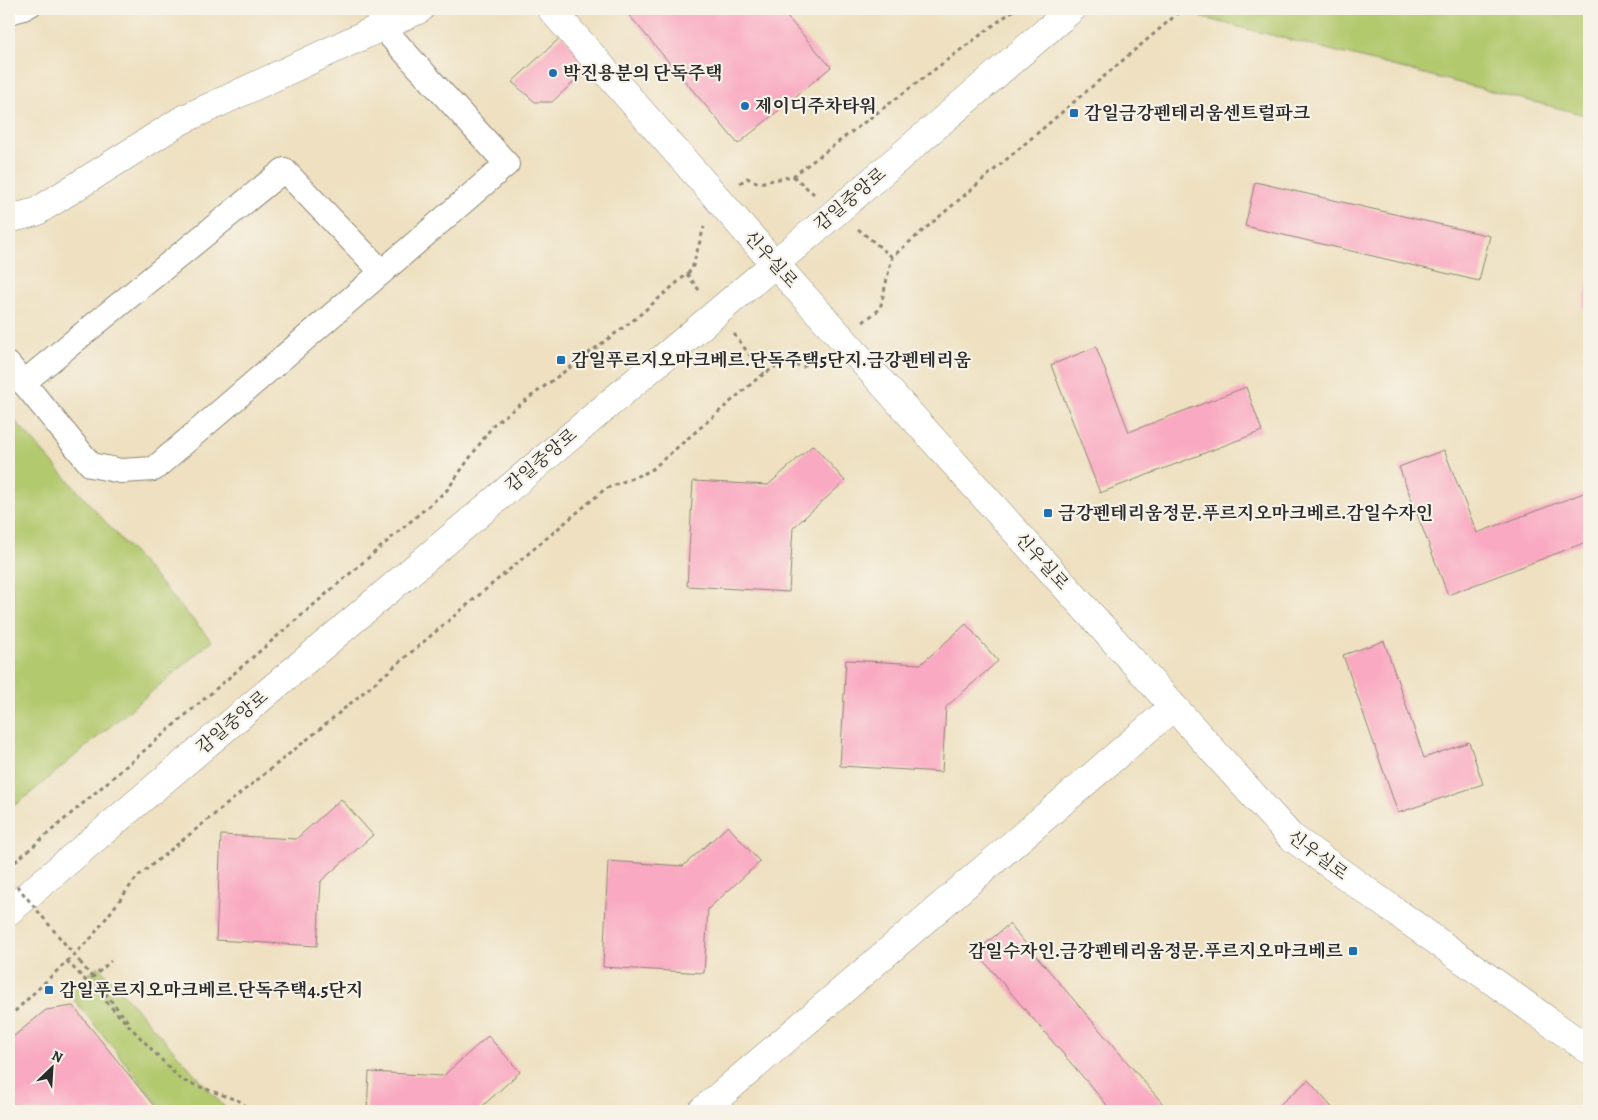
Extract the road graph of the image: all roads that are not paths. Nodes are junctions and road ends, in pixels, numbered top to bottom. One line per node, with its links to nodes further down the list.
1 (35, 9): 5 (lane)
2 (420, 9): 6 (street)
3 (551, 9): 8 (street, 신우실로)
4 (1072, 9): 8 (street, 감일중앙로)
5 (9, 19)
6 (381, 26): 7 (street); 9 (street)
7 (9, 219)
8 (774, 263): 11 (street, 신우실로); 12 (street, 감일중앙로)
9 (382, 272): 10 (street); 10 (street)
10 (16, 374)
11 (1173, 707): 13 (street, 신우실로); 14 (street)
12 (13, 898)
13 (1589, 1050)
14 (702, 1111)

